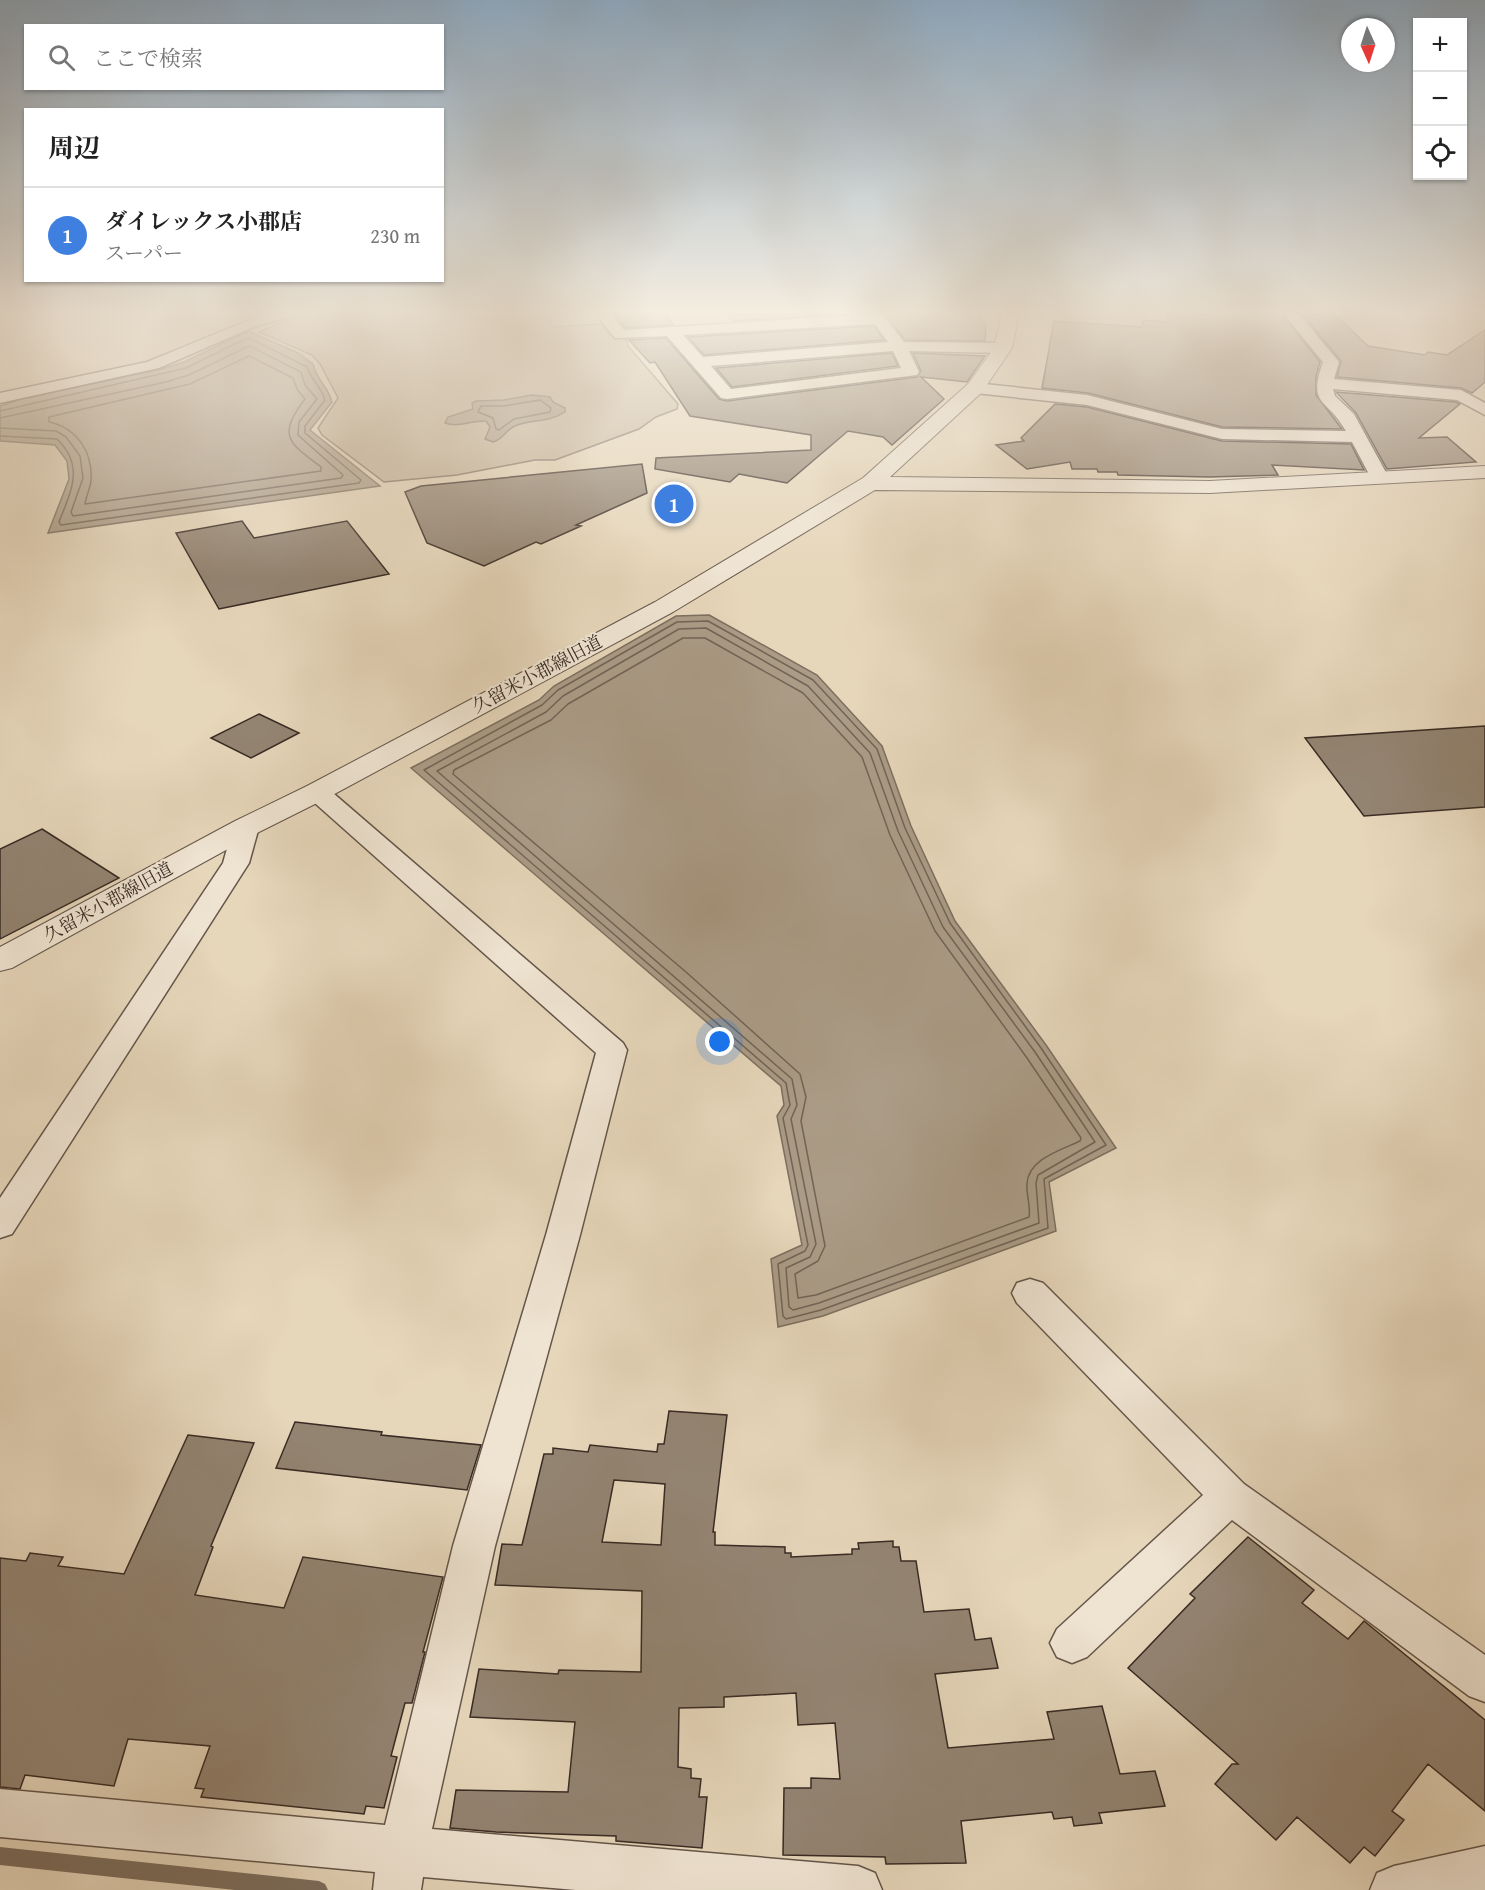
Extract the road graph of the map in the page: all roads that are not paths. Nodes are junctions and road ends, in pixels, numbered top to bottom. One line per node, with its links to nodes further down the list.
1 (959, 402): 7 (street, 久留米小郡線旧道)
2 (1096, 402): 4 (street)
3 (1332, 402): 4 (street)
4 (1358, 437): 6 (street)
5 (1485, 472): 6 (street)
6 (1380, 478): 7 (street)
7 (871, 483): 8 (street, 久留米小郡線旧道)
8 (317, 792): 9 (street, 久留米小郡線旧道); 18 (street)
9 (246, 827): 10 (street, 久留米小郡線旧道); 11 (street)
10 (0, 961)
11 (0, 1225)
12 (1030, 1293): 13 (street)
13 (1230, 1496): 14 (street); 15 (street)
14 (1072, 1643)
15 (1485, 1681)
16 (0, 1813): 18 (street)
17 (1485, 1870): 20 (street)
18 (400, 1871): 19 (street)
19 (858, 1890)
20 (1394, 1890)

